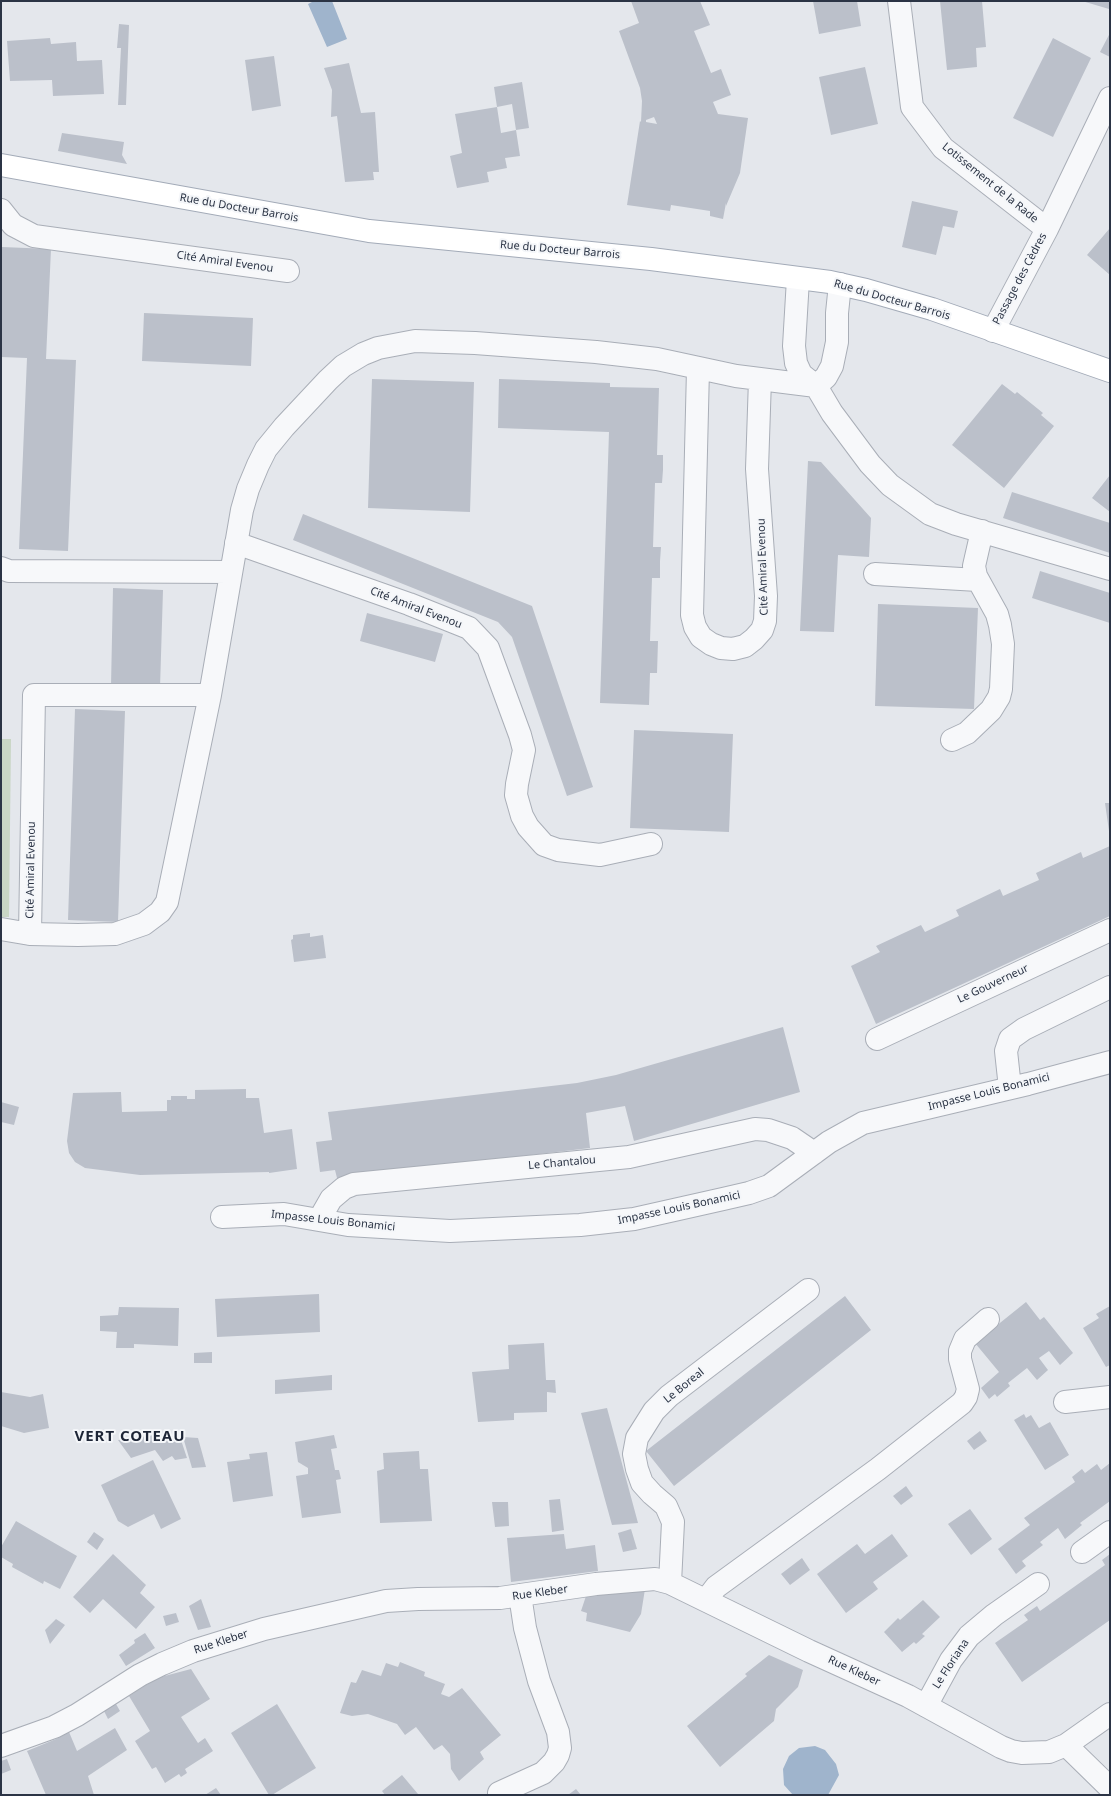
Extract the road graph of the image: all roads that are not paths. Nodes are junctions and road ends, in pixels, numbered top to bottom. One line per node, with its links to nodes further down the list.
1 (899, 1): 5 (street, Lotissement de la Rade)
2 (1110, 98): 5 (street, Passage des Cèdres)
3 (1, 165): 7 (main road, Rue du Docteur Barrois)
4 (1, 210): 6 (street, Cité Amiral Evenou)
5 (1046, 229): 9 (street, Passage des Cèdres)
6 (288, 271)
7 (798, 279): 8 (main road, Rue du Docteur Barrois); 13 (street)
8 (840, 284): 9 (main road, Rue du Docteur Barrois); 13 (street)
9 (993, 331): 11 (main road, Rue du Docteur Barrois)
10 (698, 369): 12 (street, Cité Amiral Evenou); 12 (street, Cité Amiral Evenou); 15 (street, Cité Amiral Evenou)
11 (1110, 371)
12 (760, 379): 13 (street, Cité Amiral Evenou)
13 (816, 386): 14 (street)
14 (982, 531): 17 (street); 20 (street)
15 (236, 543): 18 (street, Cité Amiral Evenou); 23 (street, Cité Amiral Evenou)
16 (1, 568): 18 (street)
17 (1110, 569)
18 (231, 572): 21 (street, Cité Amiral Evenou)
19 (875, 574): 20 (street)
20 (978, 580): 22 (street)
21 (210, 695): 26 (street, Cité Amiral Evenou); 26 (street, Cité Amiral Evenou)
22 (952, 740)
23 (651, 844)
24 (1, 929): 26 (street)
25 (1110, 930): 28 (street, Le Gouverneur)
26 (30, 934)
27 (1110, 987): 30 (street)
28 (877, 1039)
29 (1110, 1062): 30 (street, Impasse Louis Bonamici)
30 (1010, 1088): 31 (street, Impasse Louis Bonamici)
31 (814, 1153): 33 (street, Impasse Louis Bonamici); 33 (street, Le Chantalou)
32 (222, 1217): 33 (street, Impasse Louis Bonamici)
33 (323, 1220)
34 (808, 1290): 40 (street, Le Boreal)
35 (988, 1319): 43 (street)
36 (1110, 1396): 37 (street)
37 (1065, 1402)
38 (1110, 1532): 39 (street)
39 (1082, 1552)
40 (670, 1583): 42 (street, Rue Kleber); 43 (street, Rue Kleber)
41 (1038, 1584): 44 (street, Le Floriana)
42 (520, 1595): 47 (street, Rue Kleber); 49 (street)
43 (706, 1600): 44 (street, Rue Kleber)
44 (926, 1706): 46 (street, Rue Kleber)
45 (1110, 1714): 46 (street, Rue Kleber)
46 (1066, 1745): 48 (street)
47 (1, 1746)
48 (1110, 1788)
49 (499, 1793)

